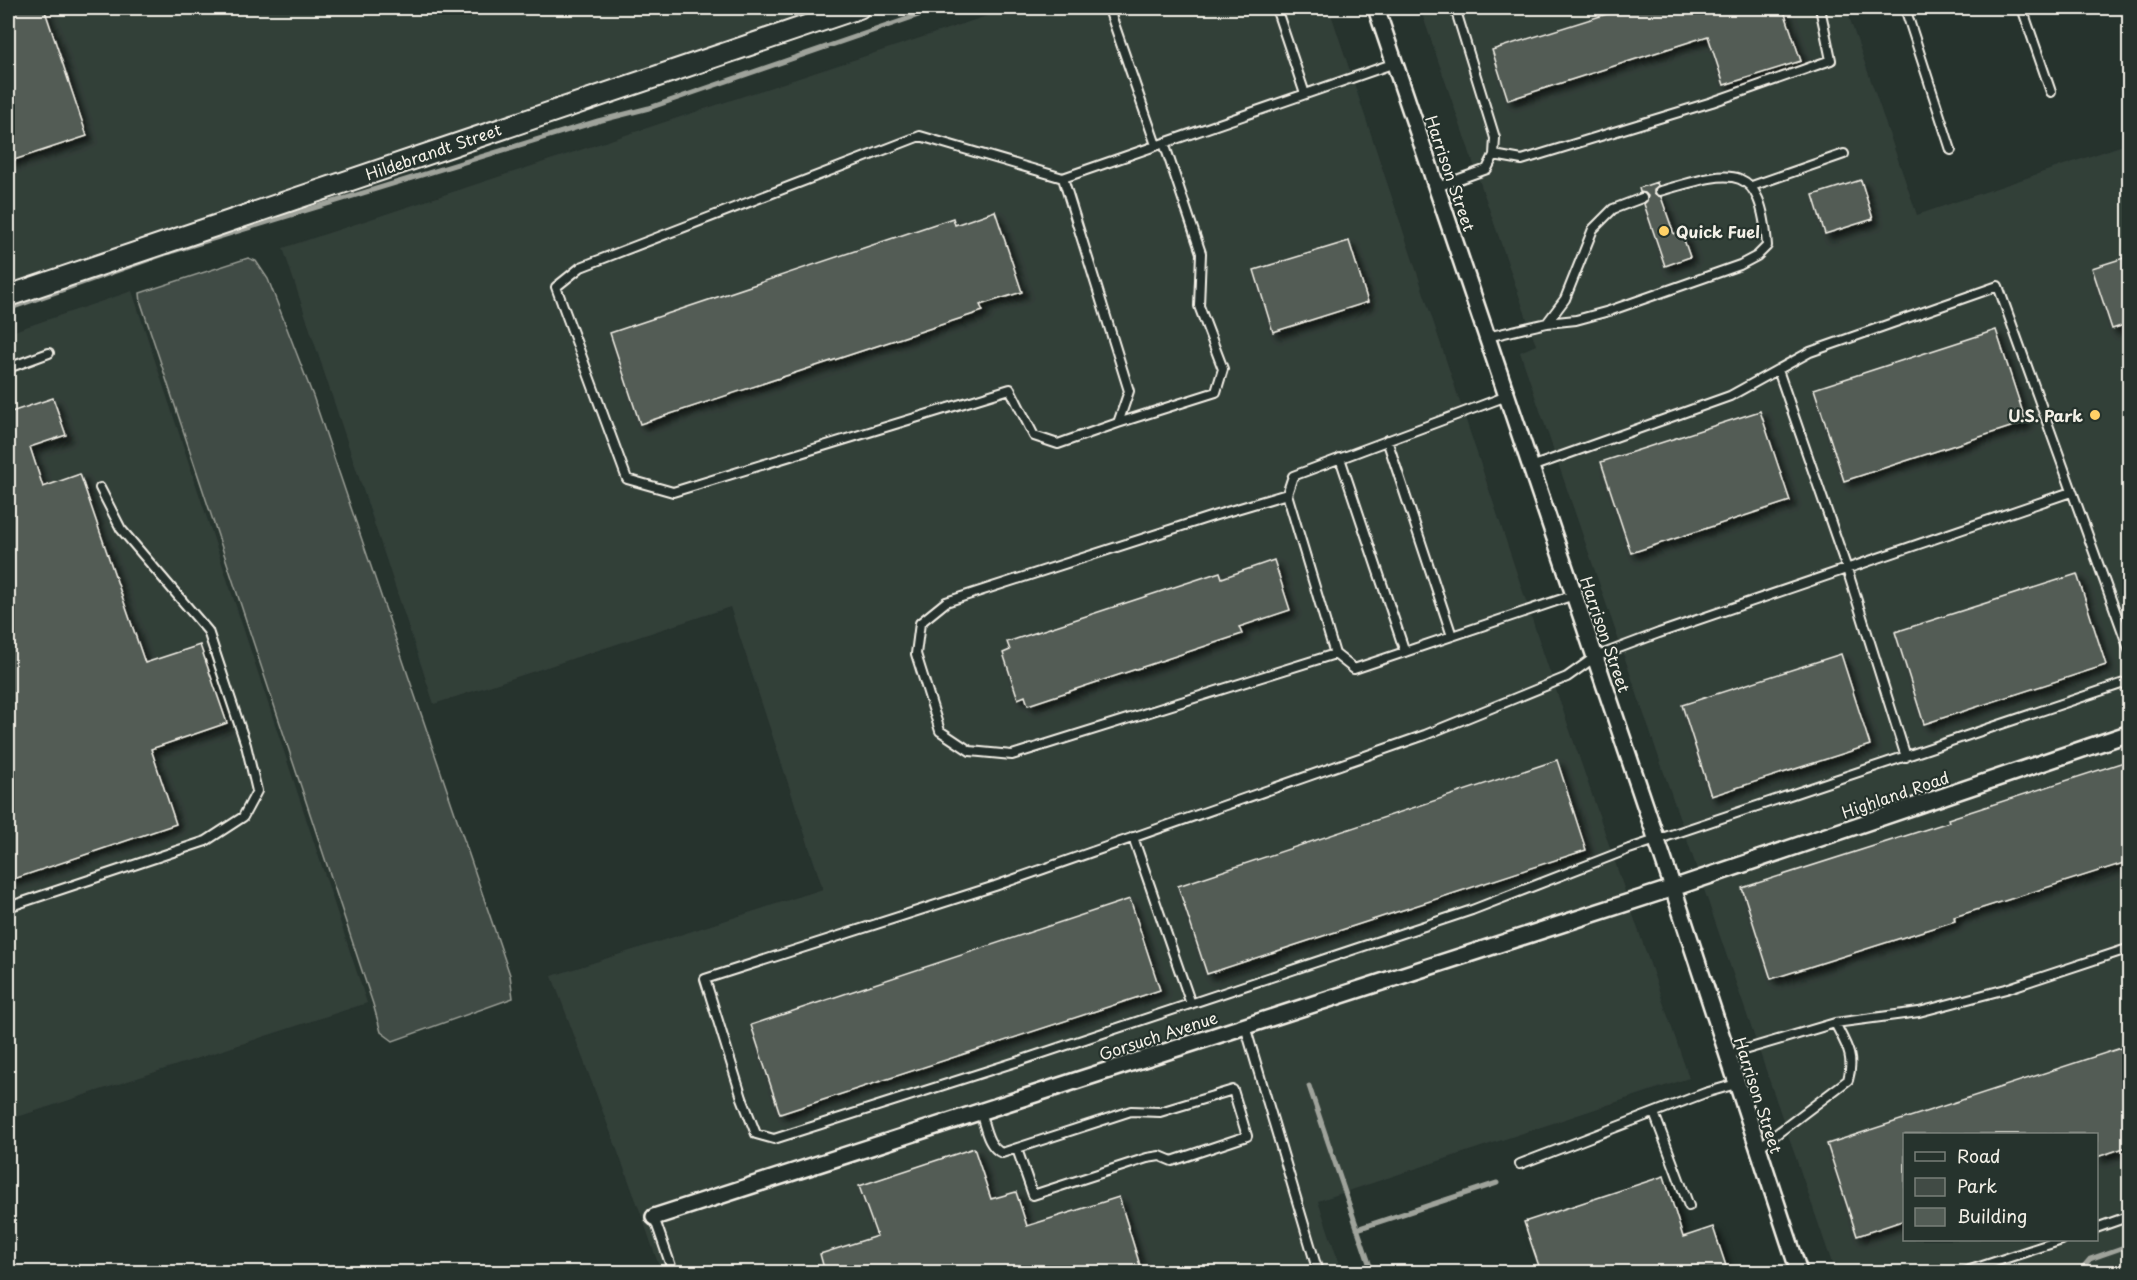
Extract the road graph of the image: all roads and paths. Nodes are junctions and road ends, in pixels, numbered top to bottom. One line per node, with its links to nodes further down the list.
1 (859, 8): 21 (street, Hildebrandt Street)
2 (1113, 8): 12 (lane)
3 (1276, 8): 11 (lane)
4 (1376, 8): 9 (street, Harrison Street)
5 (1455, 8): 14 (lane)
6 (1820, 8): 14 (lane)
7 (1905, 8): 13 (lane)
8 (2022, 8): 10 (lane)
9 (1395, 63): 11 (lane); 18 (street, Harrison Street)
10 (2051, 92)
11 (1305, 94): 12 (lane)
12 (1160, 144): 16 (lane); 28 (lane)
13 (1951, 150)
14 (1494, 154): 18 (lane)
15 (1844, 154): 17 (lane)
16 (1064, 178): 28 (lane); 28 (lane)
17 (1752, 186): 19 (lane); 22 (lane)
18 (1437, 187): 23 (street, Harrison Street)
19 (1659, 191)
20 (1642, 198): 22 (lane)
21 (8, 296)
22 (1547, 323): 23 (lane)
23 (1487, 337): 27 (street, Harrison Street)
24 (49, 353): 25 (lane)
25 (8, 368)
26 (1778, 370): 31 (lane); 33 (lane); 35 (lane)
27 (1507, 396): 29 (lane); 31 (street, Harrison Street)
28 (1118, 423)
29 (1387, 440): 30 (lane); 37 (lane)
30 (1340, 458): 34 (lane); 38 (lane)
31 (1531, 467): 36 (street, Harrison Street)
32 (100, 488): 48 (lane)
33 (2071, 492): 35 (lane); 39 (lane)
34 (1287, 494): 40 (lane); 40 (lane)
35 (1847, 568): 41 (lane); 44 (lane)
36 (1574, 595): 37 (lane); 41 (street, Harrison Street)
37 (1452, 636): 38 (lane)
38 (1405, 652): 40 (lane)
39 (2130, 652)
40 (1335, 654)
41 (1595, 657): 45 (lane); 46 (street, Harrison Street)
42 (2130, 681): 44 (lane)
43 (2130, 734): 47 (street, Highland Road)
44 (1906, 757): 46 (lane)
45 (1133, 837): 50 (lane); 50 (lane)
46 (1656, 840): 47 (street, Harrison Street); 50 (lane)
47 (1673, 888): 52 (street, Gorsuch Avenue); 53 (street, Harrison Street)
48 (8, 907)
49 (2130, 948): 51 (lane)
50 (1191, 1004)
51 (1835, 1023): 53 (lane); 57 (lane)
52 (1245, 1026): 55 (street, Gorsuch Avenue); 66 (lane)
53 (1727, 1055): 54 (street, Harrison Street)
54 (1736, 1084): 56 (lane); 57 (street, Harrison Street)
55 (980, 1112): 58 (lane); 62 (street, Gorsuch Avenue)
56 (1654, 1113): 59 (lane); 60 (lane)
57 (1758, 1148): 67 (street, Harrison Street)
58 (1017, 1149): 58 (lane)
59 (1520, 1164)
60 (1689, 1206)
61 (2130, 1216): 63 (lane)
62 (654, 1217): 65 (lane)
63 (2098, 1228)
64 (2056, 1241): 68 (lane)
65 (673, 1272)
66 (1318, 1272)
67 (1799, 1272)
68 (1965, 1272)

